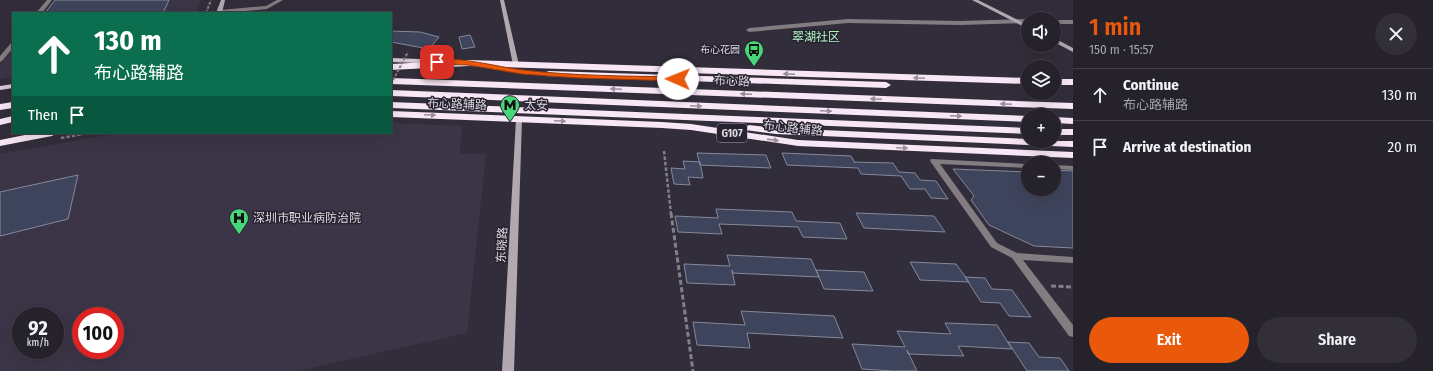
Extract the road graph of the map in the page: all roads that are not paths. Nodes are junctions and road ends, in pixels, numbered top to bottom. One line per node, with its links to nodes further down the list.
1 (50, 0): 8 (street)
2 (223, 0): 9 (street)
3 (268, 0): 7 (street)
4 (281, 0): 7 (street)
5 (502, 0): 22 (street)
6 (974, 0): 10 (street)
7 (266, 6): 9 (street)
8 (40, 12)
9 (219, 12)
10 (1016, 21): 11 (street); 14 (street); 15 (street)
11 (1021, 21)
12 (1061, 22): 13 (street)
13 (1073, 22)
14 (1021, 24)
15 (749, 30)
16 (1061, 44): 18 (street)
17 (12, 45): 19 (street)
18 (1073, 50)
19 (0, 60)
20 (392, 60): 21 (main road)
21 (468, 63): 22 (highway); 23 (highway); 30 (highway)
22 (516, 65): 24 (highway, one-way to 22)
23 (392, 67)
24 (1021, 81)
25 (392, 82): 36 (highway, 布心路, one-way to 25)
26 (1061, 82): 27 (highway)
27 (1073, 82)
28 (12, 86): 29 (main road)
29 (0, 88)
30 (1021, 89)
31 (1061, 90): 32 (highway)
32 (1073, 91)
33 (392, 93): 41 (highway, one-way to 41)
34 (12, 105): 37 (highway)
35 (392, 105): 39 (highway)
36 (1073, 106)
37 (0, 107)
38 (392, 114): 40 (highway, 布心路辅路 / G107, one-way to 40)
39 (649, 114): 48 (highway); 53 (highway)
40 (519, 119): 54 (highway, 布心路辅路 / G107, one-way to 54); 61 (street, 东晓路)
41 (1021, 119)
42 (12, 120): 45 (highway)
43 (1061, 120): 44 (highway)
44 (1073, 121)
45 (0, 122)
46 (12, 126): 47 (highway)
47 (0, 128)
48 (1021, 131)
49 (1061, 132): 50 (highway)
50 (1073, 132)
51 (47, 134): 52 (highway)
52 (0, 143)
53 (1073, 144)
54 (1073, 155)
55 (1021, 166): 58 (street)
56 (1061, 167): 57 (street)
57 (1073, 168)
58 (1015, 256): 59 (street); 60 (street)
59 (1073, 260)
60 (1073, 333)
61 (508, 371)

